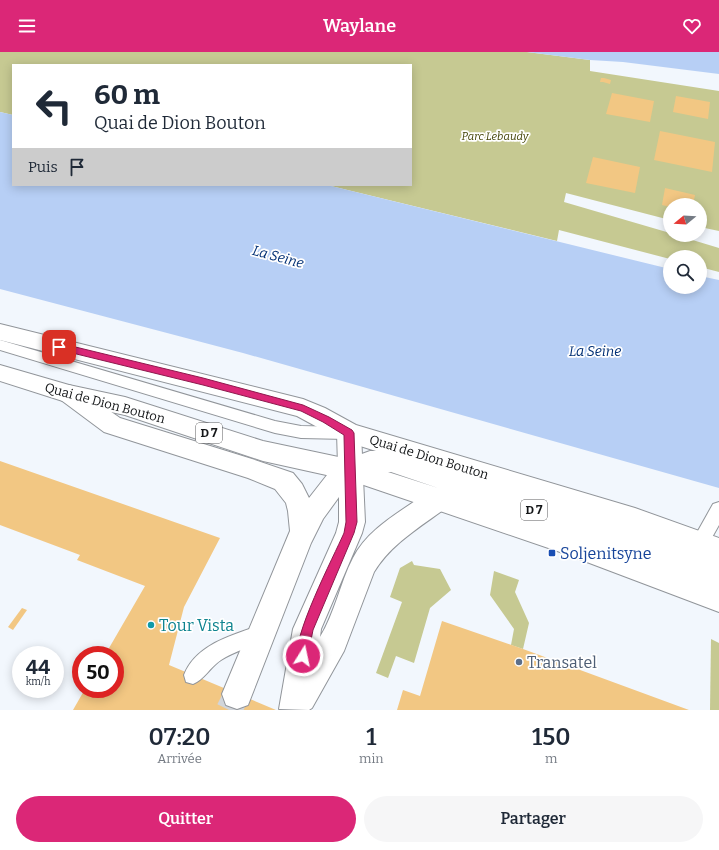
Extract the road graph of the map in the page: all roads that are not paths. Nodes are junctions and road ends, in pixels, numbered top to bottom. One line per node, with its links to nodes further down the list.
1 (0, 332): 5 (main road, Quai de Dion Bouton / D 7)
2 (0, 345): 5 (lane)
3 (0, 374): 4 (main road, Quai de Dion Bouton / D 7)
4 (69, 394): 6 (main road, Quai de Dion Bouton / D 7); 9 (main road)
5 (349, 433): 6 (main road); 10 (main road, Quai de Dion Bouton / D 7)
6 (349, 470): 7 (main road, Quai de Dion Bouton / D 7); 9 (main road); 11 (main road, Quai de Dion Bouton / D 7); 16 (main road)
7 (437, 500): 12 (main road, Quai de Dion Bouton / D 7); 16 (main road)
8 (719, 509): 10 (lane)
9 (303, 532): 13 (main road)
10 (709, 546)
11 (719, 572)
12 (719, 598)
13 (262, 633): 14 (lane); 15 (main road)
14 (193, 675)
15 (237, 694)
16 (293, 709)

